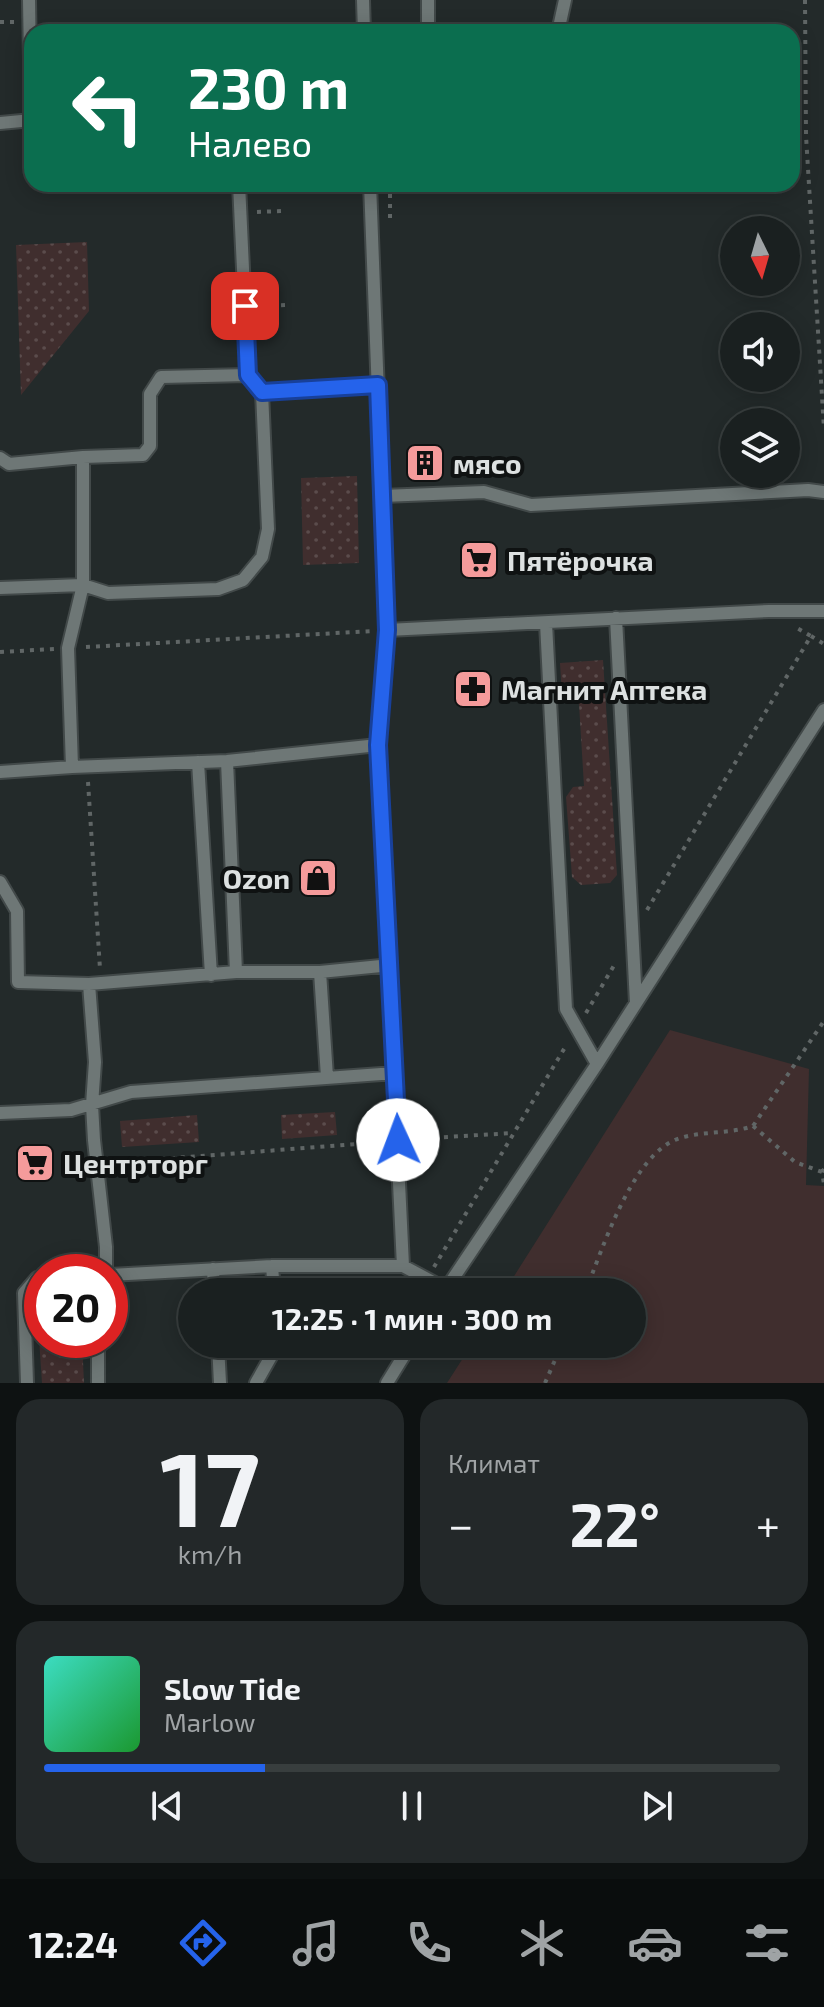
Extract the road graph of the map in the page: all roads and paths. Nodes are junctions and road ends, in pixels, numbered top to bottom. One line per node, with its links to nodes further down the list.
1 (29, 0): 6 (lane)
2 (363, 0): 7 (lane)
3 (428, 0): 8 (lane)
4 (565, 0): 9 (lane)
5 (805, 0): 21 (path)
6 (30, 24)
7 (364, 24)
8 (428, 24)
9 (560, 24)
10 (24, 121): 11 (lane)
11 (0, 123)
12 (239, 192): 15 (lane)
13 (370, 192): 19 (lane)
14 (283, 211): 15 (path)
15 (240, 214): 17 (lane)
16 (287, 305): 17 (path)
17 (245, 306): 18 (lane)
18 (248, 375): 20 (lane); 22 (lane)
19 (378, 385): 20 (lane); 25 (lane)
20 (262, 392): 26 (lane)
21 (824, 429)
22 (83, 457): 23 (lane); 26 (lane)
23 (0, 458)
24 (824, 492): 25 (lane)
25 (382, 496): 31 (lane)
26 (83, 585): 27 (lane); 34 (lane)
27 (0, 588)
28 (824, 611): 29 (lane)
29 (616, 618): 30 (lane); 49 (lane)
30 (546, 623): 31 (lane); 51 (lane)
31 (387, 630): 34 (path); 37 (lane)
32 (811, 636): 33 (path)
33 (824, 644)
34 (68, 648): 35 (path); 41 (lane)
35 (0, 652)
36 (824, 710): 49 (lane)
37 (378, 745): 38 (lane); 44 (lane)
38 (227, 761): 39 (lane); 45 (lane)
39 (198, 762): 40 (lane); 47 (lane)
40 (87, 766): 41 (lane); 48 (path)
41 (72, 767): 42 (lane)
42 (0, 772)
43 (0, 882): 48 (lane)
44 (391, 965): 46 (lane); 52 (lane)
45 (236, 972): 46 (lane); 47 (lane)
46 (320, 972): 53 (lane)
47 (211, 975): 48 (lane)
48 (95, 984): 54 (lane)
49 (636, 1003): 51 (lane)
50 (824, 1021): 56 (path)
51 (597, 1064): 70 (lane)
52 (395, 1073): 53 (lane); 58 (lane)
53 (327, 1077): 54 (lane)
54 (92, 1105): 55 (lane); 59 (lane)
55 (0, 1113)
56 (753, 1126): 60 (path); 71 (path)
57 (515, 1132): 58 (path)
58 (398, 1140): 59 (path); 64 (lane)
59 (97, 1164): 62 (lane)
60 (823, 1170): 61 (path)
61 (824, 1184)
62 (107, 1254)
63 (272, 1266): 64 (lane); 65 (lane); 68 (lane)
64 (403, 1266): 69 (lane)
65 (213, 1269): 66 (lane); 67 (lane)
66 (128, 1273)
67 (213, 1278)
68 (273, 1278)
69 (423, 1278)
70 (454, 1278)
71 (591, 1278)
72 (26, 1358): 78 (lane)
73 (98, 1358): 79 (lane)
74 (219, 1358): 80 (lane)
75 (270, 1358): 81 (lane)
76 (402, 1358): 82 (lane)
77 (556, 1358): 83 (path)
78 (27, 1383)
79 (98, 1383)
80 (220, 1383)
81 (256, 1383)
82 (387, 1383)
83 (545, 1383)

